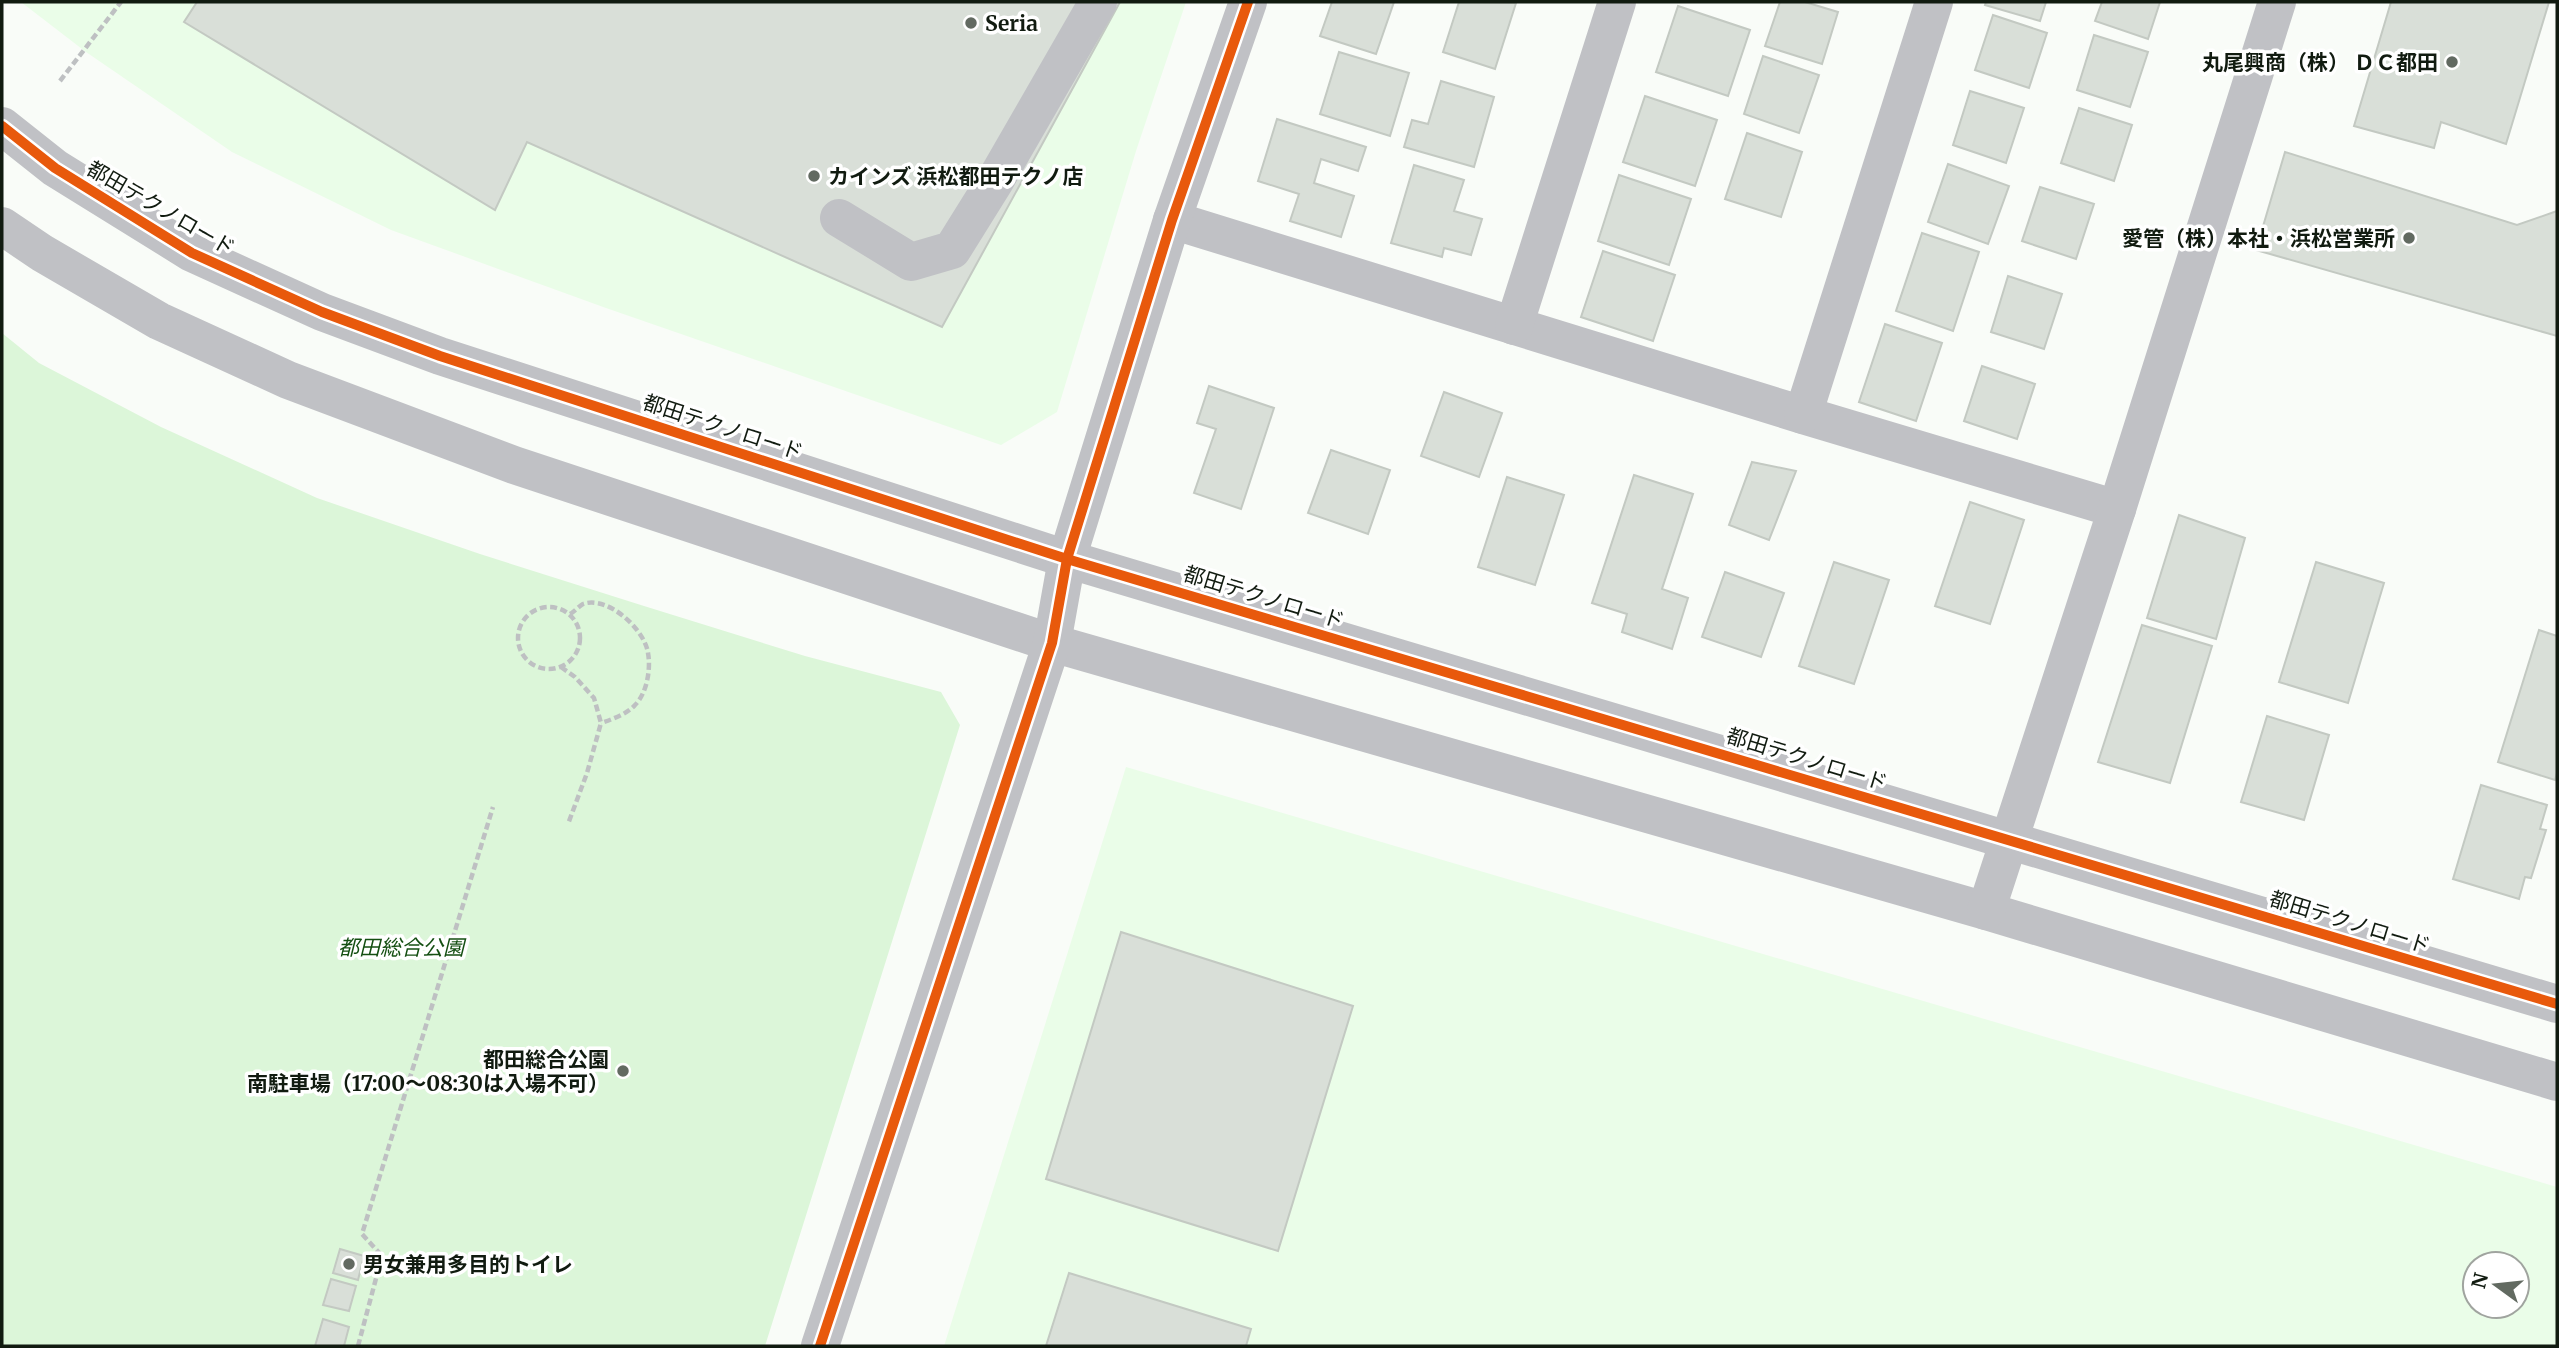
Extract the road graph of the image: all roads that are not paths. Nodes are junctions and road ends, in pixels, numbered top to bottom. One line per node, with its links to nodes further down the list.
1 (1098, 2): 7 (street)
2 (1248, 2): 8 (street)
3 (1617, 2): 10 (street)
4 (1934, 2): 11 (street)
5 (2277, 2): 12 (street)
6 (2, 126): 13 (street, 都田テクノロード)
7 (839, 218)
8 (1171, 220): 10 (street); 13 (street)
9 (2, 226): 14 (street)
10 (1514, 326): 11 (street)
11 (1803, 415): 12 (street)
12 (2117, 509): 15 (street)
13 (1067, 559): 14 (street); 15 (street, 都田テクノロード)
14 (1052, 643): 16 (street); 19 (street)
15 (2010, 839): 16 (street); 17 (street, 都田テクノロード)
16 (1986, 911): 18 (street)
17 (2557, 1004)
18 (2557, 1082)
19 (820, 1346)

